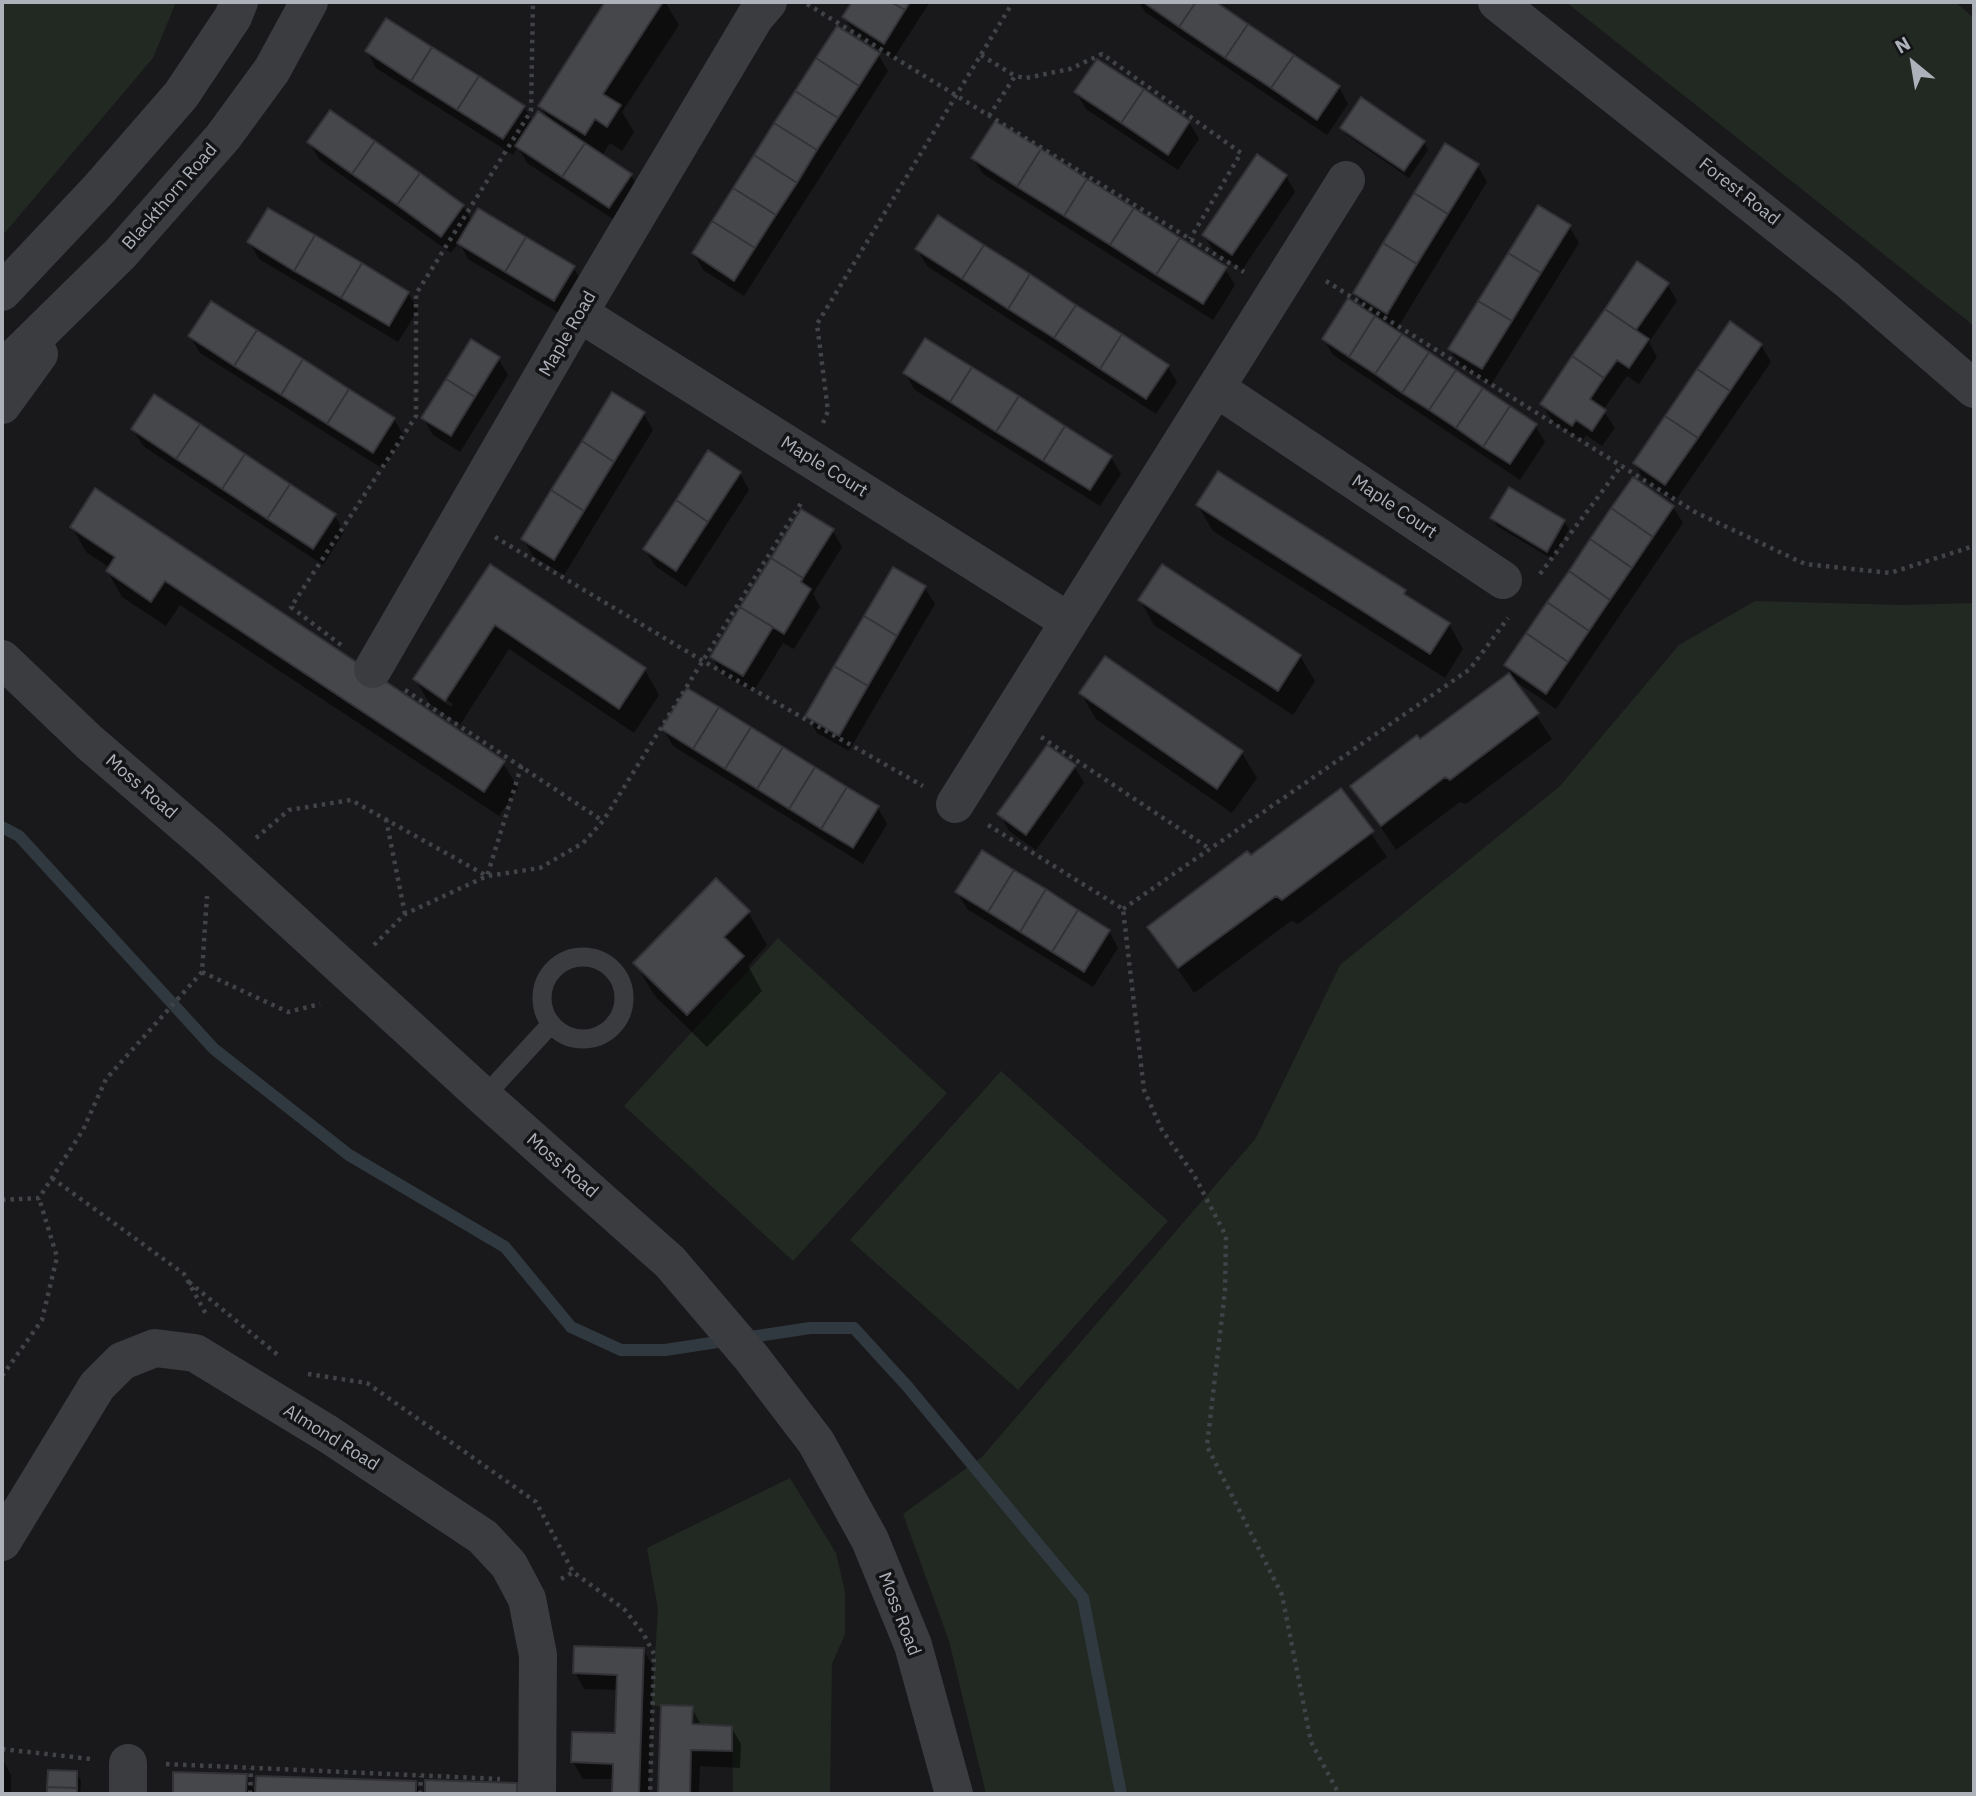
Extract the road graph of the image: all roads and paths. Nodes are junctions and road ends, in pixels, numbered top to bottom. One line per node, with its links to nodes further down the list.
1 (239, 2): 16 (street)
2 (309, 2): 14 (street, Blackthorn Road)
3 (533, 2): 31 (path)
4 (768, 2): 17 (street, Maple Road)
5 (803, 2): 10 (path)
6 (1013, 2): 8 (path)
7 (1497, 2): 20 (street, Forest Road)
8 (981, 55): 9 (path); 10 (path)
9 (1015, 76): 11 (path); 13 (path)
10 (956, 96): 11 (path); 22 (path)
11 (989, 116): 13 (path)
12 (1346, 180): 15 (street)
13 (1190, 239): 15 (path)
14 (120, 254): 18 (street, Blackthorn Road); 21 (street)
15 (1285, 276): 19 (street); 23 (path)
16 (2, 292)
17 (579, 313): 22 (street, Maple Court); 25 (street, Maple Road)
18 (2, 370)
19 (1216, 388): 27 (street, Maple Court); 28 (street)
20 (1974, 389)
21 (2, 405)
22 (808, 458): 28 (street, Maple Court)
23 (1622, 465): 26 (path); 27 (path)
24 (801, 502): 30 (path)
25 (461, 517): 30 (path); 31 (street, Maple Road)
26 (1974, 546)
27 (1516, 593): 37 (path)
28 (1069, 621): 32 (street)
29 (2, 659): 38 (street, Moss Road)
30 (703, 661): 34 (path); 36 (path)
31 (373, 669): 33 (path)
32 (1009, 716): 34 (street); 37 (path)
33 (522, 764): 36 (path); 39 (path)
34 (955, 804): 40 (path)
35 (386, 819): 38 (path); 39 (path); 41 (path)
36 (603, 821): 39 (path)
37 (1210, 849): 40 (path)
38 (227, 863): 47 (street, Moss Road)
39 (487, 876): 41 (path)
40 (1123, 909): 68 (path)
41 (405, 914): 43 (path)
42 (205, 925): 44 (path)
43 (374, 946)
44 (202, 972): 45 (path); 48 (path)
45 (320, 1004)
46 (551, 1024): 46 (lane); 47 (lane)
47 (484, 1097): 67 (street, Moss Road)
48 (52, 1178): 49 (path); 51 (path)
49 (39, 1198): 50 (path); 55 (path)
50 (2, 1200)
51 (189, 1282): 52 (path); 53 (path)
52 (208, 1317)
53 (280, 1356)
54 (301, 1373): 57 (path)
55 (2, 1376)
56 (2, 1542): 58 (street, Almond Road)
57 (573, 1572): 58 (path); 66 (path)
58 (527, 1600): 63 (street, Almond Road)
59 (2, 1749): 62 (path)
60 (251, 1768): 61 (path); 62 (path); 64 (path)
61 (421, 1776): 63 (path); 65 (path)
62 (128, 1779)
63 (537, 1788)
64 (250, 1794)
65 (420, 1794)
66 (650, 1794)
67 (954, 1794)
68 (1339, 1794)

